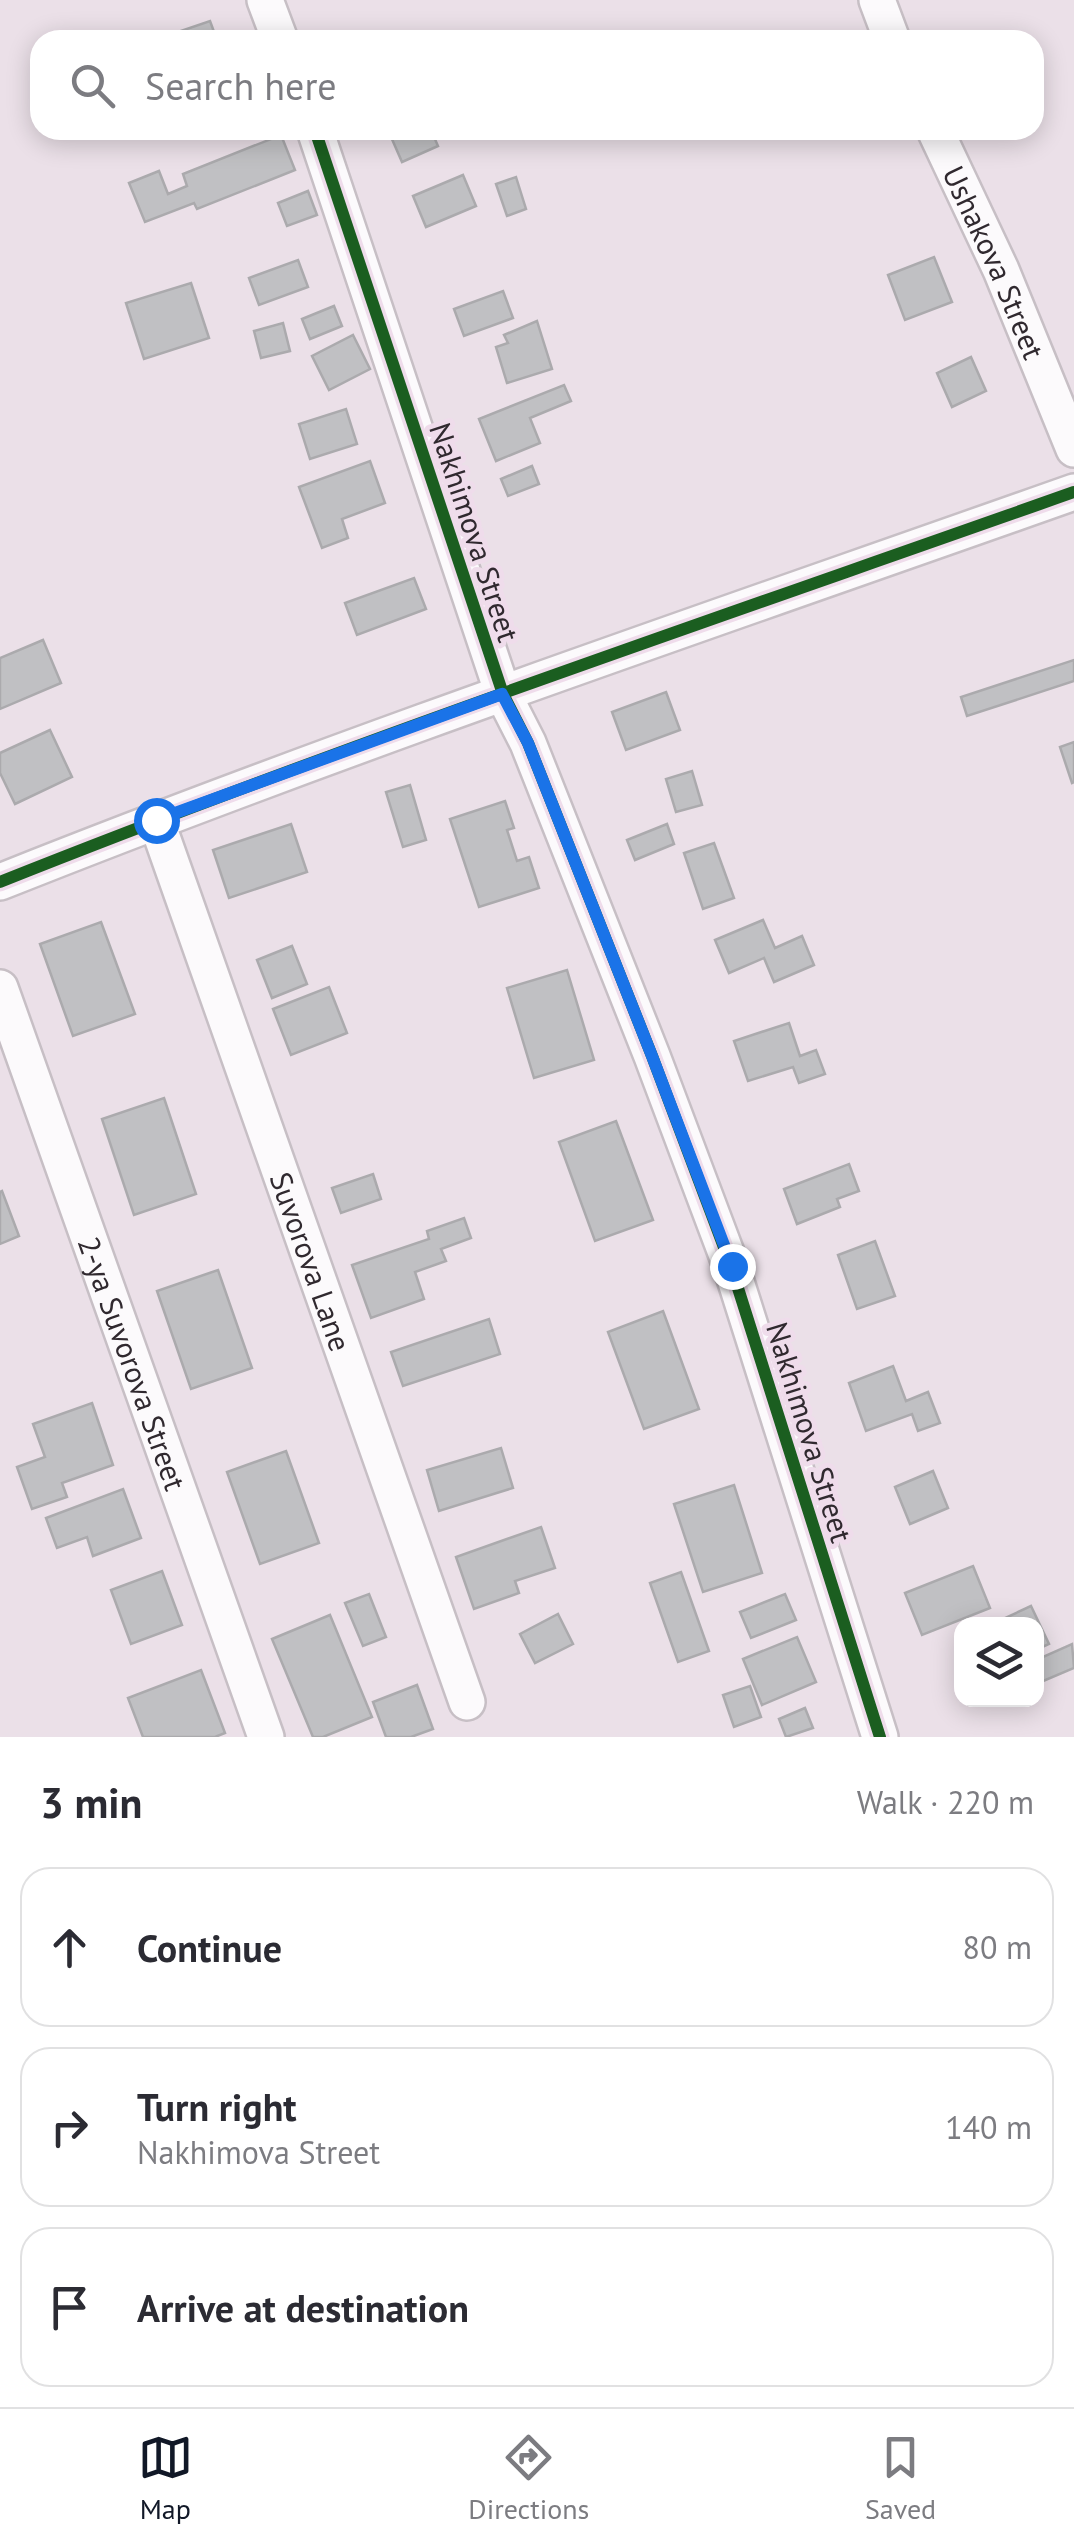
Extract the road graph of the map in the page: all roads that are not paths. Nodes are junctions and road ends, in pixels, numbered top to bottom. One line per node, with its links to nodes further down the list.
1 (265, 0): 3 (street)
2 (877, 0): 4 (street)
3 (276, 30)
4 (888, 30)
5 (317, 140): 9 (street, Nakhimova Street)
6 (939, 140): 7 (street, Ushakova Street)
7 (1074, 448)
8 (1074, 492): 9 (street)
9 (502, 694): 10 (street); 15 (street, Nakhimova Street)
10 (156, 820): 11 (street); 13 (street, Suvorova Lane)
11 (0, 882)
12 (0, 988): 14 (street, 2-ya Suvorova Street)
13 (467, 1702)
14 (266, 1737)
15 (880, 1737)

